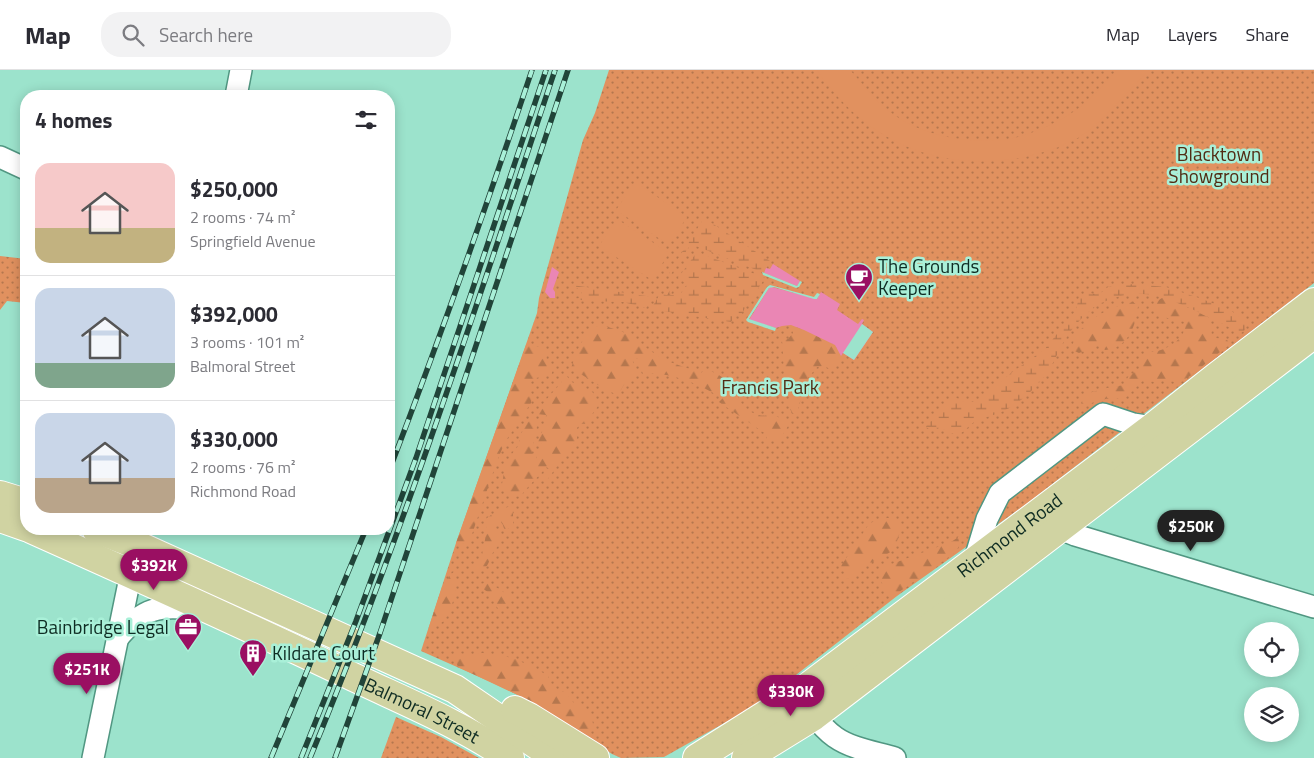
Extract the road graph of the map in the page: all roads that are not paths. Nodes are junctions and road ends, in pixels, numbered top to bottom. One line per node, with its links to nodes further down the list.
1 (241, 70): 2 (street)
2 (237, 90)
3 (0, 157): 4 (street)
4 (20, 166)
5 (1314, 302): 7 (main road, Richmond Road)
6 (1314, 334): 11 (main road, Richmond Road)
7 (1153, 427): 11 (main road, Richmond Road); 15 (street)
8 (0, 496): 9 (main road)
9 (20, 501)
10 (0, 518): 12 (main road)
11 (1051, 519): 15 (main road, Richmond Road); 17 (street); 22 (main road, Richmond Road)
12 (20, 525)
13 (44, 535): 16 (main road, Balmoral Street)
14 (139, 537): 16 (street); 20 (main road, Balmoral Street)
15 (974, 562): 21 (main road, Richmond Road)
16 (132, 574): 18 (main road, Balmoral Street); 19 (street)
17 (1314, 607)
18 (215, 611): 19 (street); 24 (main road, Balmoral Street)
19 (117, 639): 23 (street)
20 (455, 689): 25 (main road, Balmoral Street); 26 (main road)
21 (797, 695): 22 (street); 27 (main road, Richmond Road)
22 (814, 716): 28 (main road, Richmond Road); 29 (street)
23 (93, 758)
24 (510, 758)
25 (556, 758)
26 (595, 758)
27 (697, 758)
28 (746, 758)
29 (895, 758)

